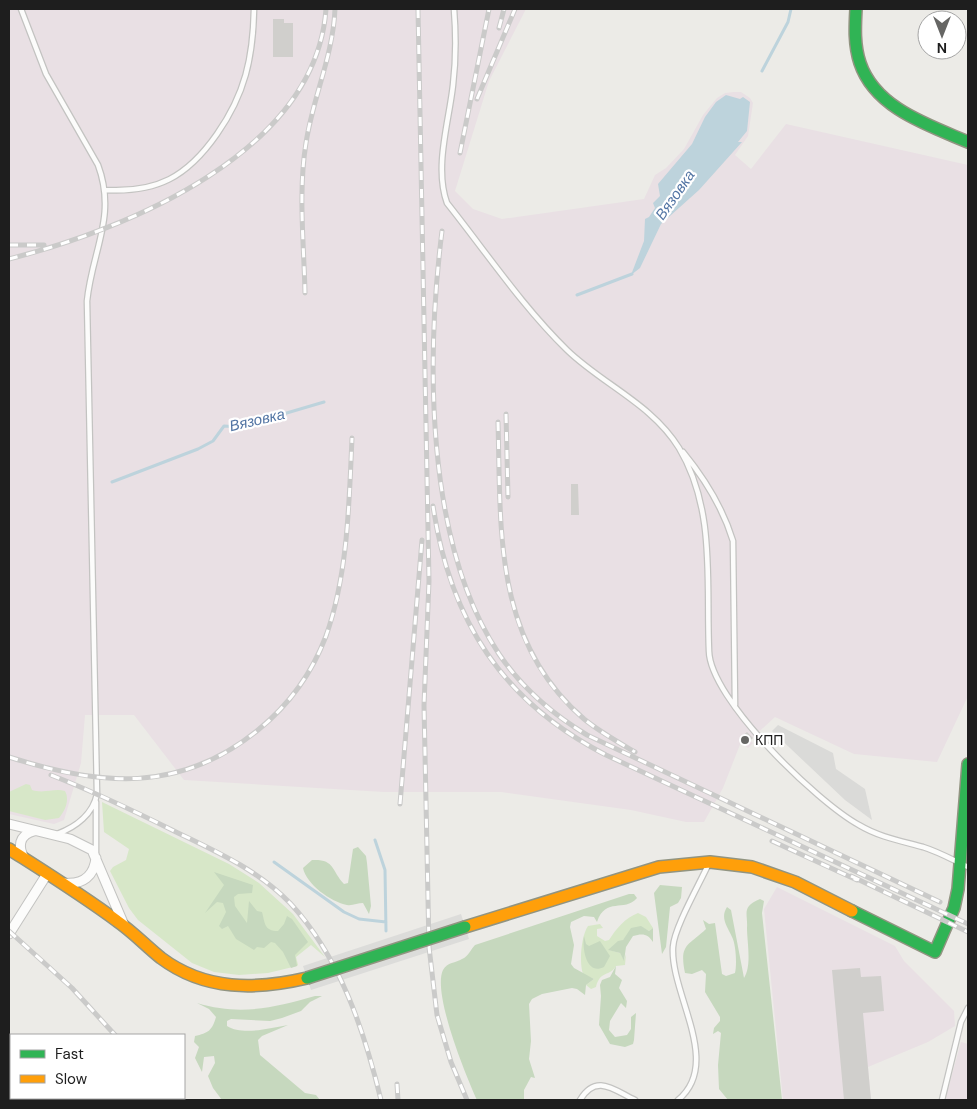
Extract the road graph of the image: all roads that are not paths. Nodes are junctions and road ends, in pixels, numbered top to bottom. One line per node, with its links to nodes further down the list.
1 (21, 9): 6 (lane)
2 (254, 9): 6 (lane)
3 (454, 9): 7 (lane)
4 (856, 9): 5 (street)
5 (968, 142)
6 (105, 190): 10 (lane)
7 (679, 448): 8 (lane); 8 (lane)
8 (735, 706): 18 (lane)
9 (968, 764): 18 (street)
10 (96, 800): 13 (lane); 15 (lane)
11 (9, 824): 12 (street)
12 (34, 831): 13 (street); 16 (street)
13 (54, 835): 15 (street)
14 (9, 849): 16 (street)
15 (96, 856): 20 (street); 21 (street)
16 (25, 859): 19 (street)
17 (710, 862): 18 (street); 21 (street, bridge); 26 (lane)
18 (963, 865)
19 (47, 874): 20 (street); 22 (street)
20 (62, 883): 21 (street)
21 (124, 925)
22 (9, 934)
23 (968, 1008): 27 (lane)
24 (580, 1100): 25 (lane)
25 (635, 1100)
26 (678, 1100)
27 (942, 1100)

